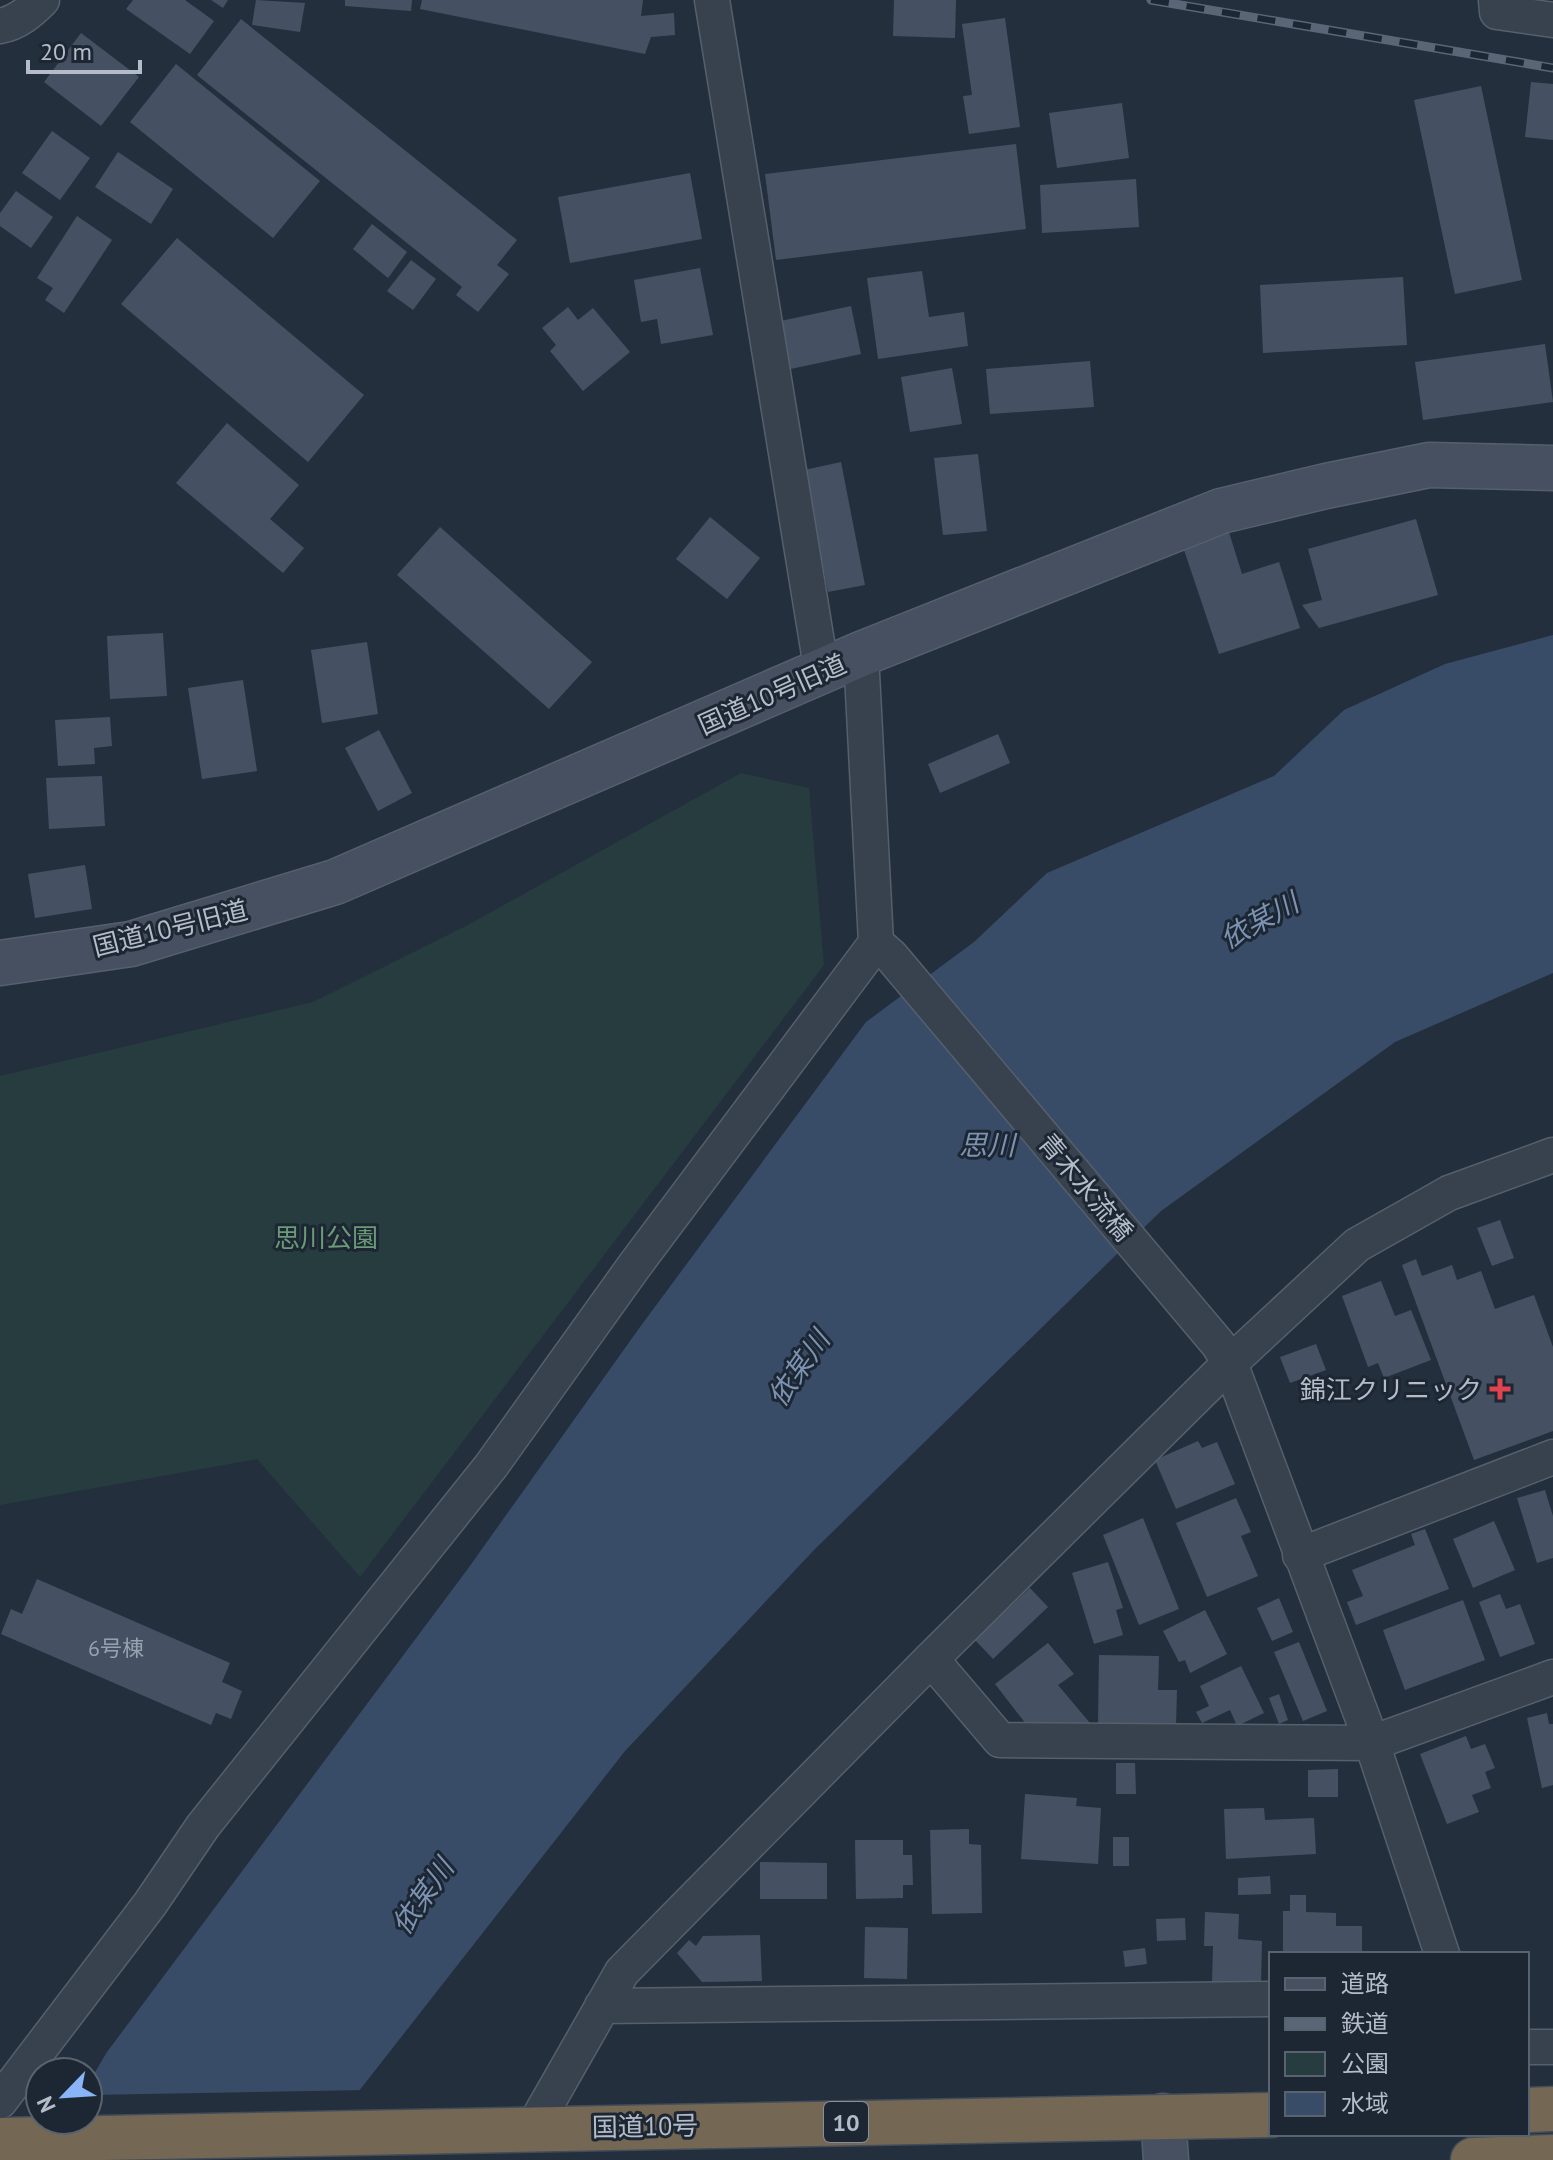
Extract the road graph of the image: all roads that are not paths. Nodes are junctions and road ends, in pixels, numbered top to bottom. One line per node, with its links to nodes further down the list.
1 (42, 0): 5 (street)
2 (712, 0): 8 (street)
3 (1496, 0): 4 (street)
4 (1553, 20)
5 (0, 26)
6 (1553, 468): 7 (street, 国道10号旧道)
7 (861, 654): 8 (street, 国道10号旧道); 9 (street)
8 (822, 673): 10 (street, 国道10号旧道)
9 (884, 950): 12 (street, 青木水流橋); 27 (street)
10 (0, 963)
11 (1553, 1155): 12 (street)
12 (1224, 1354): 14 (street); 15 (street)
13 (1553, 1457): 14 (street)
14 (1300, 1555): 17 (street)
15 (931, 1659): 17 (street); 20 (street)
16 (1553, 1677): 17 (street)
17 (1372, 1743): 18 (street)
18 (1441, 1952)
19 (1269, 1999): 20 (street)
20 (602, 2006): 28 (street)
21 (1529, 2047): 22 (street)
22 (1553, 2047)
23 (1553, 2109): 24 (highway)
24 (1529, 2110)
25 (1269, 2115): 26 (highway, 国道10号 / 10)
26 (1163, 2116): 28 (highway, 国道10号 / 10); 31 (street)
27 (6, 2127): 28 (highway, 国道10号 / 10)
28 (533, 2128)
29 (1476, 2136): 32 (street)
30 (1553, 2157): 32 (highway)
31 (1166, 2160)
32 (1474, 2160)

